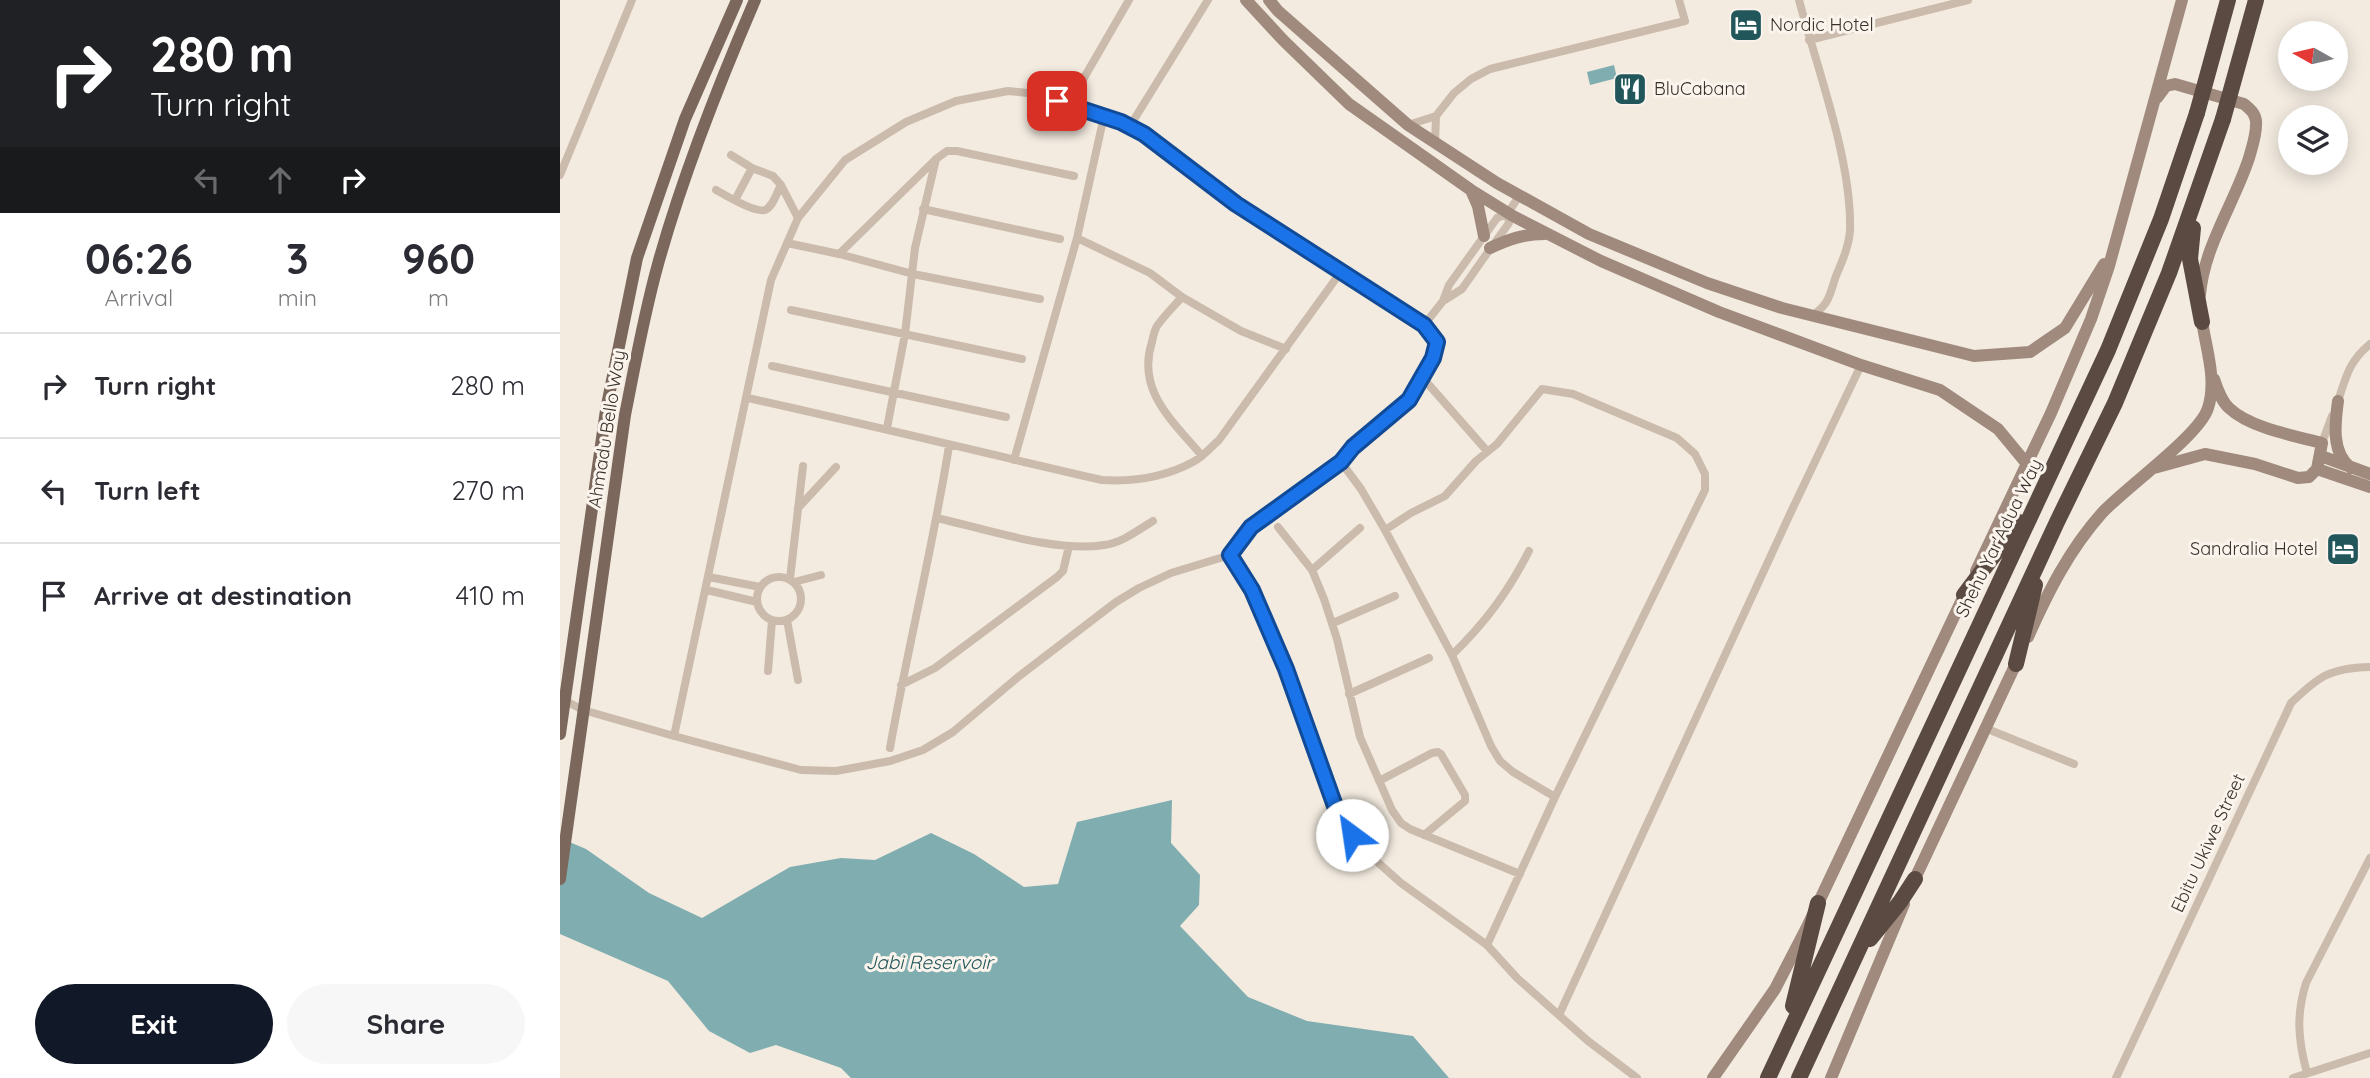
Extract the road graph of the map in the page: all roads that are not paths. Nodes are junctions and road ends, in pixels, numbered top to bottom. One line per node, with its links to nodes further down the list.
1 (632, 0): 27 (street)
2 (737, 0): 115 (main road, Ahmadu Bello Way)
3 (755, 0): 116 (main road, Ahmadu Bello Way)
4 (1129, 0): 17 (street)
5 (1208, 0): 21 (street)
6 (1245, 0): 31 (street)
7 (1269, 0): 20 (street)
8 (1679, 0): 19 (street)
9 (1799, 0): 15 (street)
10 (1968, 0): 14 (street)
11 (2182, 0): 16 (street)
12 (2228, 0): 84 (highway, Shehu Yar'Adua Way, bridge)
13 (2256, 0): 25 (highway, bridge)
14 (1939, 3): 15 (street)
15 (1809, 40): 49 (street)
16 (2157, 98): 42 (street); 55 (street)
17 (1077, 107): 18 (street); 36 (street)
18 (1104, 116): 21 (street); 38 (street)
19 (1436, 116): 20 (street); 22 (street)
20 (1408, 125): 22 (street)
21 (1129, 126): 44 (street)
22 (1435, 143): 32 (street)
23 (731, 155): 26 (street)
24 (936, 159): 28 (street); 34 (street); 43 (street)
25 (2209, 160): 55 (highway); 88 (highway)
26 (752, 168): 29 (street); 33 (street)
27 (560, 175)
28 (1074, 176)
29 (781, 185): 33 (street); 36 (street)
30 (716, 190): 33 (street)
31 (1471, 190): 35 (street); 40 (street)
32 (1519, 195): 35 (street); 53 (street)
33 (735, 200)
34 (923, 208): 39 (street); 45 (street)
35 (1508, 213): 37 (street); 40 (street); 40 (street)
36 (798, 218): 41 (street)
37 (1545, 234): 40 (street); 62 (street)
38 (1077, 238): 46 (street); 74 (street)
39 (1060, 239)
40 (1487, 242): 48 (street); 48 (street)
41 (787, 243): 43 (street); 66 (street)
42 (2113, 249): 50 (street); 52 (street)
43 (839, 254): 45 (street)
44 (1340, 273): 56 (street); 59 (street)
45 (913, 274): 47 (street); 57 (street)
46 (1182, 297): 59 (street); 73 (street)
47 (1040, 299)
48 (1443, 301): 56 (street)
49 (1825, 306): 53 (street); 54 (street)
50 (2079, 306): 52 (street); 54 (street)
51 (791, 310): 57 (street)
52 (2093, 313): 76 (street)
53 (1811, 316): 54 (street)
54 (1830, 321)
55 (2202, 322): 61 (street)
56 (1424, 325): 64 (street)
57 (905, 334): 60 (street); 65 (street)
58 (2370, 344): 67 (street)
59 (1286, 349): 73 (street)
60 (1022, 359)
61 (2210, 364): 72 (street); 80 (street)
62 (1861, 365): 76 (street); 132 (street)
63 (772, 366): 65 (street)
64 (1422, 377): 71 (street); 75 (street)
65 (895, 393): 68 (street); 69 (street)
66 (748, 398): 69 (street); 97 (street)
67 (2338, 401): 72 (street); 79 (street)
68 (1006, 417)
69 (887, 428): 70 (street)
70 (949, 446): 74 (street); 86 (street)
71 (1487, 451): 91 (street); 123 (street)
72 (2324, 453): 79 (street); 81 (street)
73 (1202, 456): 74 (street)
74 (1014, 460)
75 (1341, 462): 91 (street); 94 (street)
76 (2027, 464): 101 (street)
77 (803, 466): 85 (street)
78 (836, 467): 85 (street)
79 (2351, 468): 82 (street)
80 (2150, 469): 81 (street); 109 (street)
81 (2321, 471): 83 (street)
82 (2370, 474)
83 (2370, 487)
84 (2041, 492): 101 (highway); 135 (highway, Shehu Yar'Adua Way)
85 (798, 508): 98 (street)
86 (937, 518): 92 (street); 113 (street)
87 (1153, 521): 92 (street)
88 (2057, 522): 109 (highway); 131 (highway)
89 (1278, 527): 95 (street)
90 (1360, 528): 95 (street)
91 (1385, 530): 107 (street)
92 (1069, 546): 113 (street)
93 (1529, 551): 107 (street)
94 (1230, 555): 119 (street); 130 (street)
95 (1311, 570): 106 (street)
96 (821, 575): 98 (street)
97 (709, 577): 99 (street); 100 (street)
98 (792, 581): 99 (street); 105 (street)
99 (760, 587): 103 (street)
100 (707, 590): 103 (street); 119 (street)
101 (1964, 595): 129 (street)
102 (1395, 596): 106 (street)
103 (757, 602): 104 (street)
104 (772, 620): 105 (street); 111 (street)
105 (787, 620): 112 (street)
106 (1333, 623): 114 (street)
107 (1452, 655): 123 (street)
108 (1429, 658): 114 (street)
109 (2016, 664): 117 (street)
110 (2370, 667): 140 (street, Ebitu Ukiwe Street)
111 (768, 671)
112 (798, 680)
113 (901, 685): 120 (street)
114 (1349, 694): 122 (street)
115 (562, 698): 116 (street); 118 (main road, Ahmadu Bello Way)
116 (583, 710): 119 (street); 127 (main road, Ahmadu Bello Way)
117 (1985, 728): 121 (street); 128 (street)
118 (560, 734)
119 (674, 736)
120 (890, 748)
121 (2074, 764)
122 (1379, 780): 124 (street); 124 (street)
123 (1555, 797): 126 (street)
124 (1424, 835): 126 (street)
125 (2370, 858): 134 (street)
126 (1520, 874): 130 (street)
127 (560, 879)
128 (1915, 879): 131 (highway); 139 (street)
129 (1818, 903): 135 (highway); 137 (street)
130 (1487, 945): 132 (street)
131 (1831, 1008): 138 (highway)
132 (1559, 1015): 136 (street)
133 (2370, 1053): 134 (street)
134 (2306, 1073): 141 (street)
135 (1768, 1077)
136 (1637, 1078)
137 (1713, 1078)
138 (1798, 1078)
139 (1831, 1078)
140 (2116, 1078)
141 (2293, 1078)

